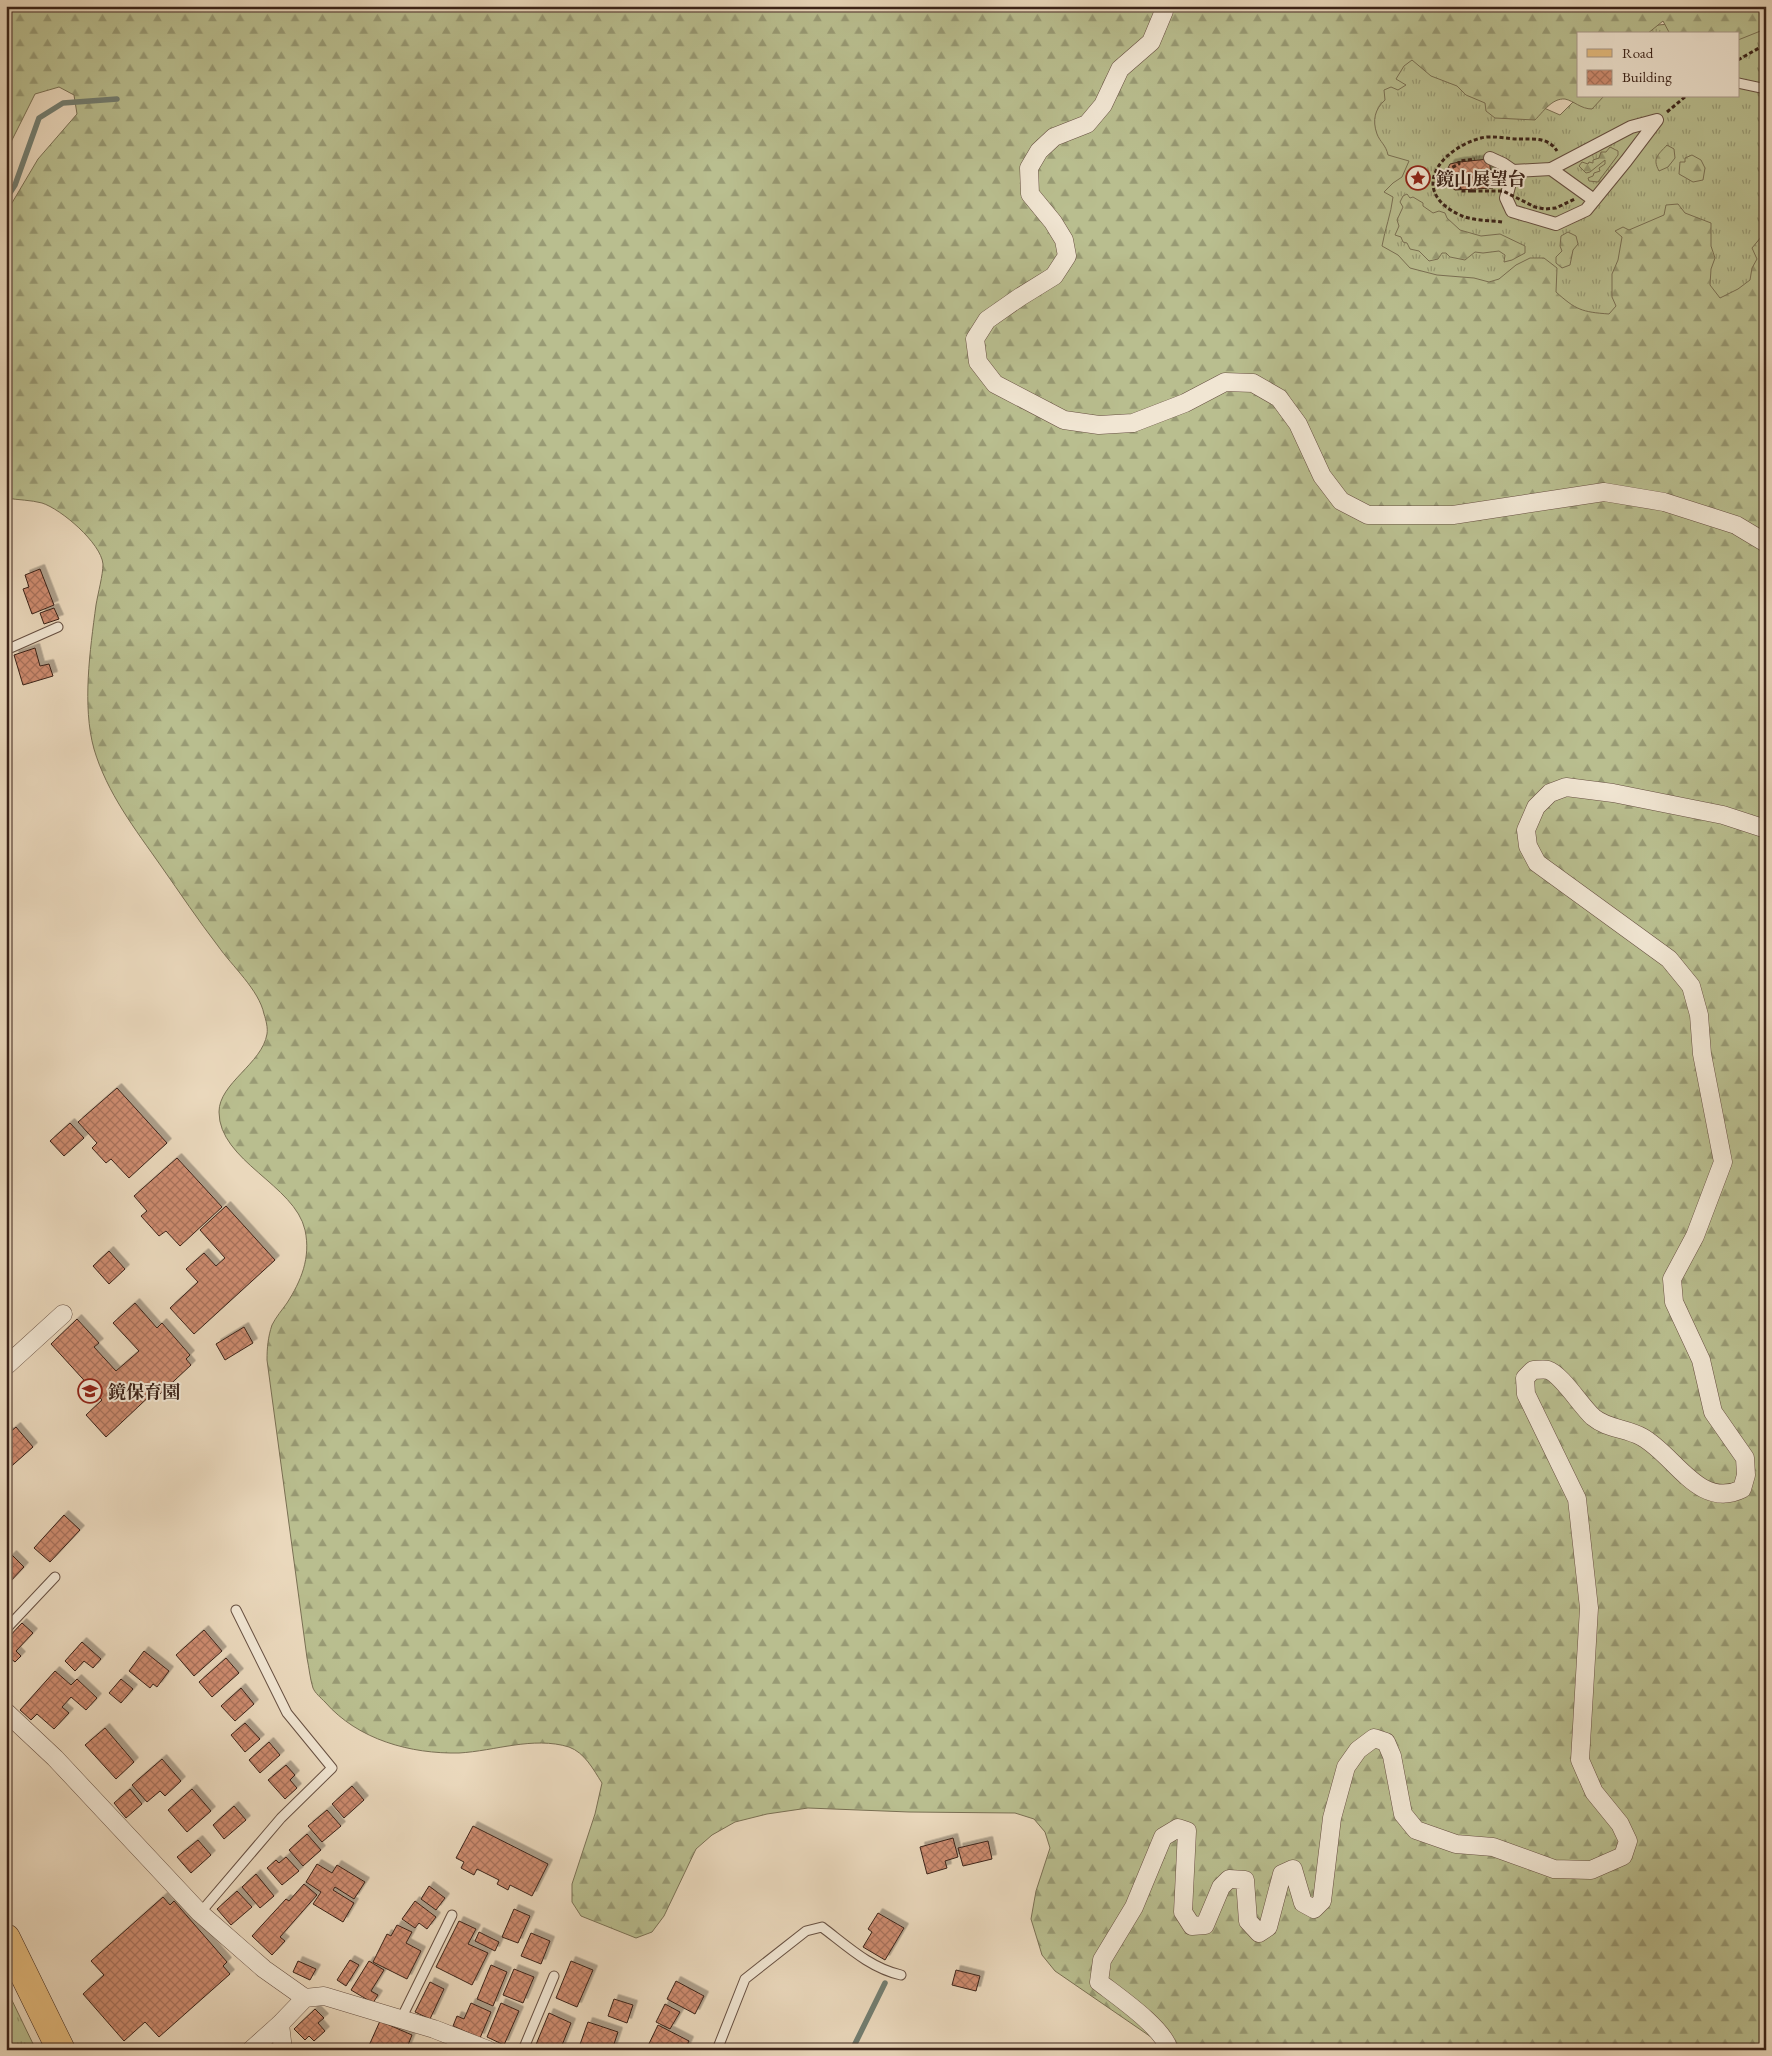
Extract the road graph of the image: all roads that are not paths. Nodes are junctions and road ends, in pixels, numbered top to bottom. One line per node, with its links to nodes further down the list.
1 (1164, 6): 8 (street)
2 (1740, 83): 3 (lane)
3 (1766, 88)
4 (1490, 158): 6 (street)
5 (1551, 169): 6 (street); 7 (street); 7 (street)
6 (1513, 171): 7 (street)
7 (1594, 200)
8 (1766, 543)
9 (58, 627): 10 (lane)
10 (6, 650)
11 (1766, 829): 32 (street)
12 (62, 1314): 13 (street)
13 (6, 1366)
14 (55, 1577): 16 (lane)
15 (236, 1610): 18 (lane)
16 (6, 1629)
17 (6, 1712): 18 (street)
18 (200, 1913): 23 (street)
19 (452, 1915): 24 (lane)
20 (6, 1938): 26 (main road)
21 (901, 1975): 31 (lane)
22 (554, 1976): 30 (lane)
23 (305, 1998): 24 (street); 25 (street)
24 (401, 2019): 29 (street)
25 (280, 2024): 27 (street); 28 (street)
26 (60, 2050)
27 (251, 2050)
28 (283, 2050)
29 (488, 2050)
30 (523, 2050)
31 (716, 2050)
32 (1169, 2050)

